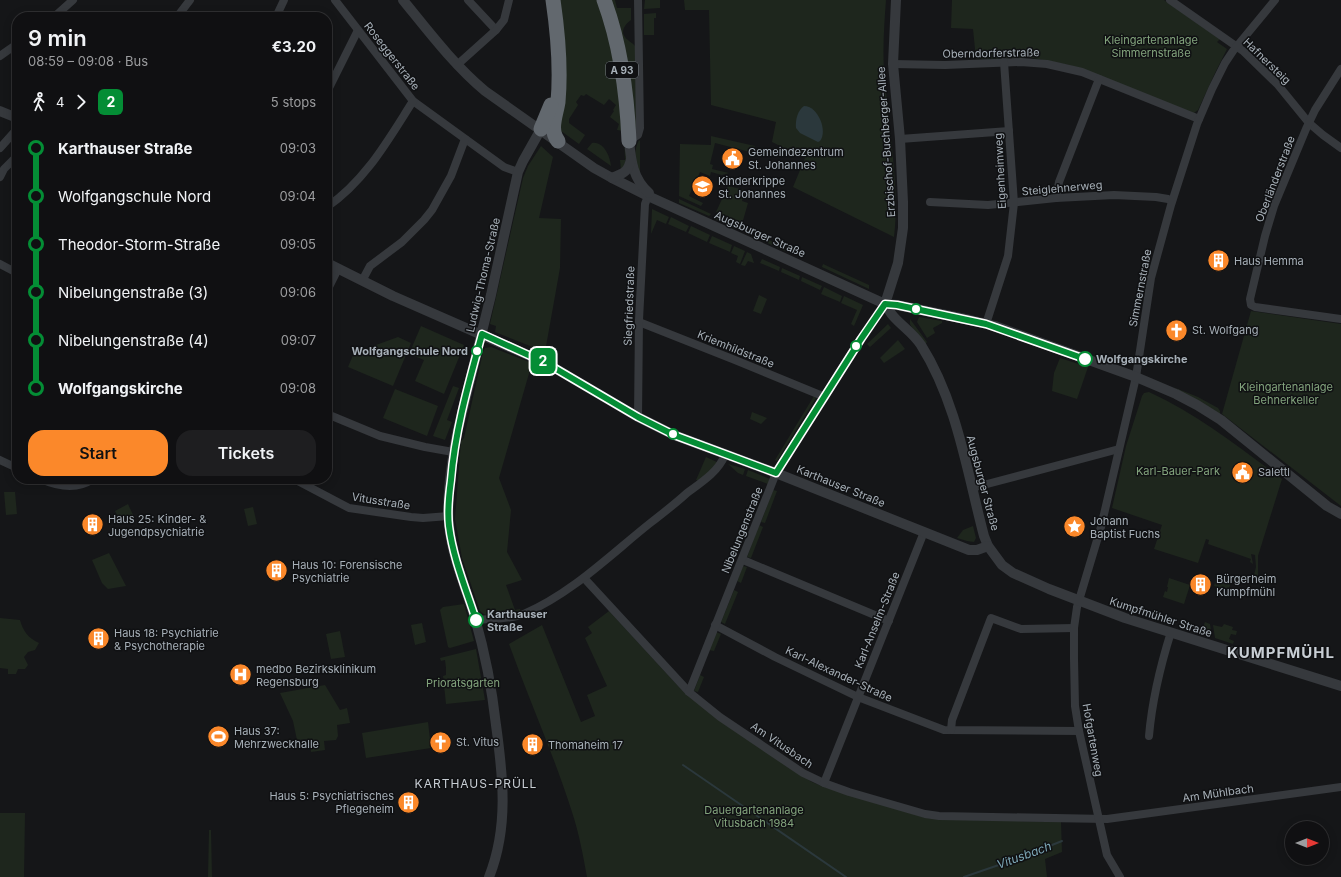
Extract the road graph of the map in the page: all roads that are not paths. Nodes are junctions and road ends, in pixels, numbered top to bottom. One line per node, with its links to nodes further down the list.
1 (74, 0): 14 (street)
2 (190, 0): 15 (street)
3 (284, 0): 16 (street)
4 (336, 0): 17 (street, Roseggerstraße)
5 (403, 0): 24 (street, Augsburger Straße)
6 (468, 0): 18 (street)
7 (509, 0): 18 (street)
8 (553, 0): 26 (highway)
9 (604, 0): 40 (highway, A 93)
10 (638, 0): 40 (street)
11 (896, 0): 23 (street, Erzbischof-Buchberger-Allee)
12 (1275, 0): 19 (street, Simmernstraße)
13 (1172, 1): 19 (street, Hafnersteig)
14 (60, 12)
15 (181, 12)
16 (278, 12)
17 (358, 30): 28 (street); 29 (street, Roseggerstraße)
18 (496, 30): 24 (street)
19 (1237, 46): 32 (street, Simmernstraße); 33 (street, Hafnersteig)
20 (12, 48): 21 (street)
21 (0, 56)
22 (1004, 62): 23 (street, Oberndorferstraße); 27 (street, Oberndorferstraße); 35 (street, Eigenheimweg)
23 (893, 64): 38 (street, Erzbischof-Buchberger-Allee)
24 (457, 65): 34 (street, Augsburger Straße)
25 (1341, 69): 33 (street, Oberländerstraße)
26 (558, 79): 34 (highway); 39 (highway)
27 (1098, 79): 32 (street, Oberndorferstraße); 49 (street)
28 (332, 82)
29 (413, 101): 37 (street, Roseggerstraße); 53 (street)
30 (0, 112): 31 (street)
31 (12, 116)
32 (1199, 119): 50 (street, Simmernstraße)
33 (1309, 122): 42 (street, Hafnersteig); 62 (street, Oberländerstraße)
34 (541, 129): 39 (street, Augsburger Straße); 45 (street, Ludwig-Thoma-Straße)
35 (1009, 131): 38 (street); 52 (street, Eigenheimweg)
36 (12, 135): 41 (street)
37 (466, 139): 45 (street, Roseggerstraße); 59 (street)
38 (900, 139): 60 (street, Erzbischof-Buchberger-Allee)
39 (558, 141): 47 (street, Augsburger Straße)
40 (630, 141): 43 (street)
41 (0, 148)
42 (1341, 148)
43 (631, 159): 47 (street); 48 (street)
44 (12, 161): 46 (street)
45 (518, 172): 66 (street, Ludwig-Thoma-Straße)
46 (0, 177)
47 (612, 178): 48 (street, Augsburger Straße)
48 (652, 198): 60 (street, Augsburger Straße); 63 (street, Siegfriedstraße)
49 (1056, 198): 50 (street, Steiglehnerweg); 52 (street, Steiglehnerweg)
50 (1172, 201): 67 (street, Simmernstraße)
51 (930, 202): 52 (street, Steiglehnerweg)
52 (1014, 203): 64 (street, Eigenheimweg)
53 (332, 204)
54 (0, 264): 57 (street)
55 (332, 266): 56 (street, Karthauser Straße)
56 (338, 269): 58 (street); 59 (street, Karthauser Straße)
57 (12, 270)
58 (332, 281)
59 (362, 281): 66 (street, Karthauser Straße)
60 (885, 304): 61 (street); 65 (street, Augsburger Straße); 68 (street, Nibelungenstraße)
61 (911, 308): 64 (street); 65 (street)
62 (1341, 319)
63 (639, 322): 68 (street, Kriemhildstraße); 70 (street, Siegfriedstraße)
64 (986, 324): 67 (street)
65 (904, 326): 80 (street, Augsburger Straße)
66 (482, 334): 70 (street, Karthauser Straße); 72 (street, Ludwig-Thoma-Straße)
67 (1136, 377): 71 (street, Simmernstraße); 81 (street)
68 (825, 397): 76 (street, Nibelungenstraße)
69 (332, 416): 72 (street)
70 (638, 417): 73 (street, Karthauser Straße)
71 (1119, 449): 80 (street); 88 (street, Simmernstraße)
72 (453, 452): 82 (street, Ludwig-Thoma-Straße)
73 (725, 455): 76 (street, Karthauser Straße); 87 (street)
74 (0, 460): 75 (street)
75 (12, 466)
76 (776, 473): 83 (street, Karthauser Straße); 85 (street, Nibelungenstraße)
77 (54, 484): 78 (street)
78 (83, 484)
79 (303, 484): 82 (street, Vitusstraße)
80 (972, 488): 84 (street, Augsburger Straße)
81 (1341, 514)
82 (449, 516): 89 (street, Ludwig-Thoma-Straße)
83 (924, 532): 84 (street, Karthauser Straße); 90 (street, Karl-Anselm-Straße)
84 (988, 546): 86 (street, Augsburger Straße)
85 (743, 560): 90 (street); 91 (street, Nibelungenstraße)
86 (1002, 566): 88 (street, Kumpfmühler Straße)
87 (584, 578): 89 (street); 95 (street, Am Vitusbach)
88 (1078, 602): 92 (street, Hofgartenweg); 93 (street, Kumpfmühler Straße)
89 (476, 620): 103 (street, Ludwig-Thoma-Straße)
90 (889, 621): 96 (street, Karl-Anselm-Straße)
91 (715, 625): 95 (street, Nibelungenstraße); 96 (street, Karl-Alexander-Straße)
92 (1074, 628): 97 (street); 98 (street, Hofgartenweg)
93 (1171, 632): 94 (street, Kumpfmühler Straße); 99 (street)
94 (1341, 686)
95 (689, 692): 100 (street, Am Vitusbach)
96 (858, 697): 97 (street, Karl-Alexander-Straße); 100 (street, Karl-Anselm-Straße)
97 (951, 730): 98 (street, Karl-Alexander-Straße)
98 (1079, 731): 102 (street, Hofgartenweg)
99 (1149, 736)
100 (824, 783): 102 (street, Am Vitusbach)
101 (1341, 787): 102 (street, Am Mühlbach)
102 (1098, 819): 104 (street, Hofgartenweg)
103 (489, 877)
104 (1120, 877)

